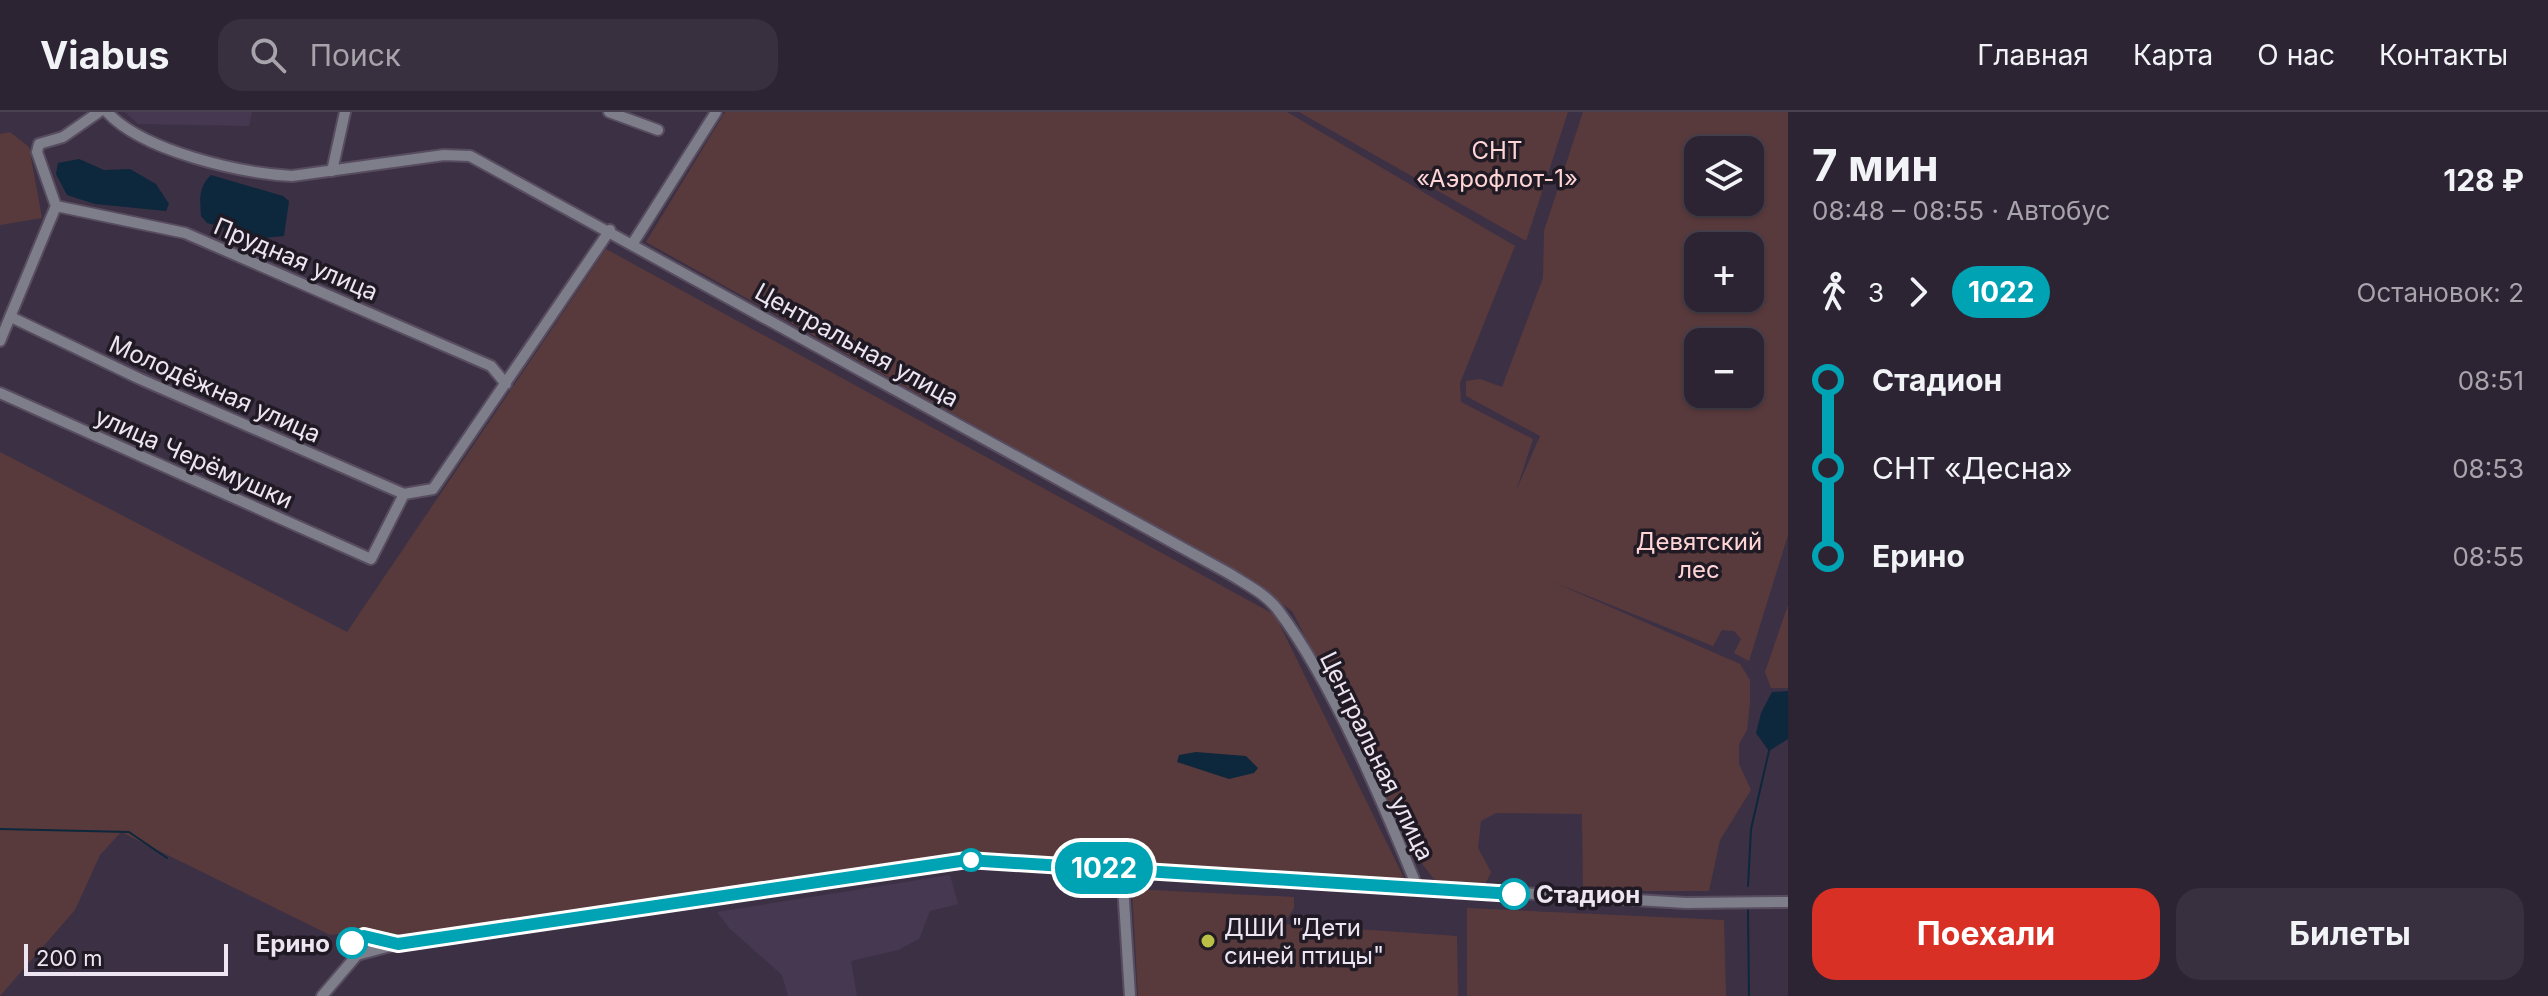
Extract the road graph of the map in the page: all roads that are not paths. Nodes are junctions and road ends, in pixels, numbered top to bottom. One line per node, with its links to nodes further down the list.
1 (99, 112): 8 (street)
2 (107, 112): 7 (street, Центральная улица)
3 (345, 112): 7 (street)
4 (609, 112): 6 (street)
5 (716, 112): 10 (street)
6 (658, 130)
7 (332, 171): 9 (street, Центральная улица)
8 (56, 206): 11 (street); 13 (street, Прудная улица)
9 (610, 230): 10 (street, Центральная улица); 13 (street)
10 (633, 243): 17 (street, Центральная улица)
11 (11, 317): 12 (street); 15 (street, Молодёжная улица)
12 (0, 341)
13 (506, 384): 15 (street)
14 (0, 393): 15 (street, улица Черёмушки)
15 (404, 494)
16 (1122, 869): 17 (street); 19 (street); 22 (street)
17 (1418, 889): 18 (street)
18 (1788, 902)
19 (398, 944): 20 (street); 20 (street)
20 (357, 955): 21 (street)
21 (322, 996)
22 (1130, 996)

